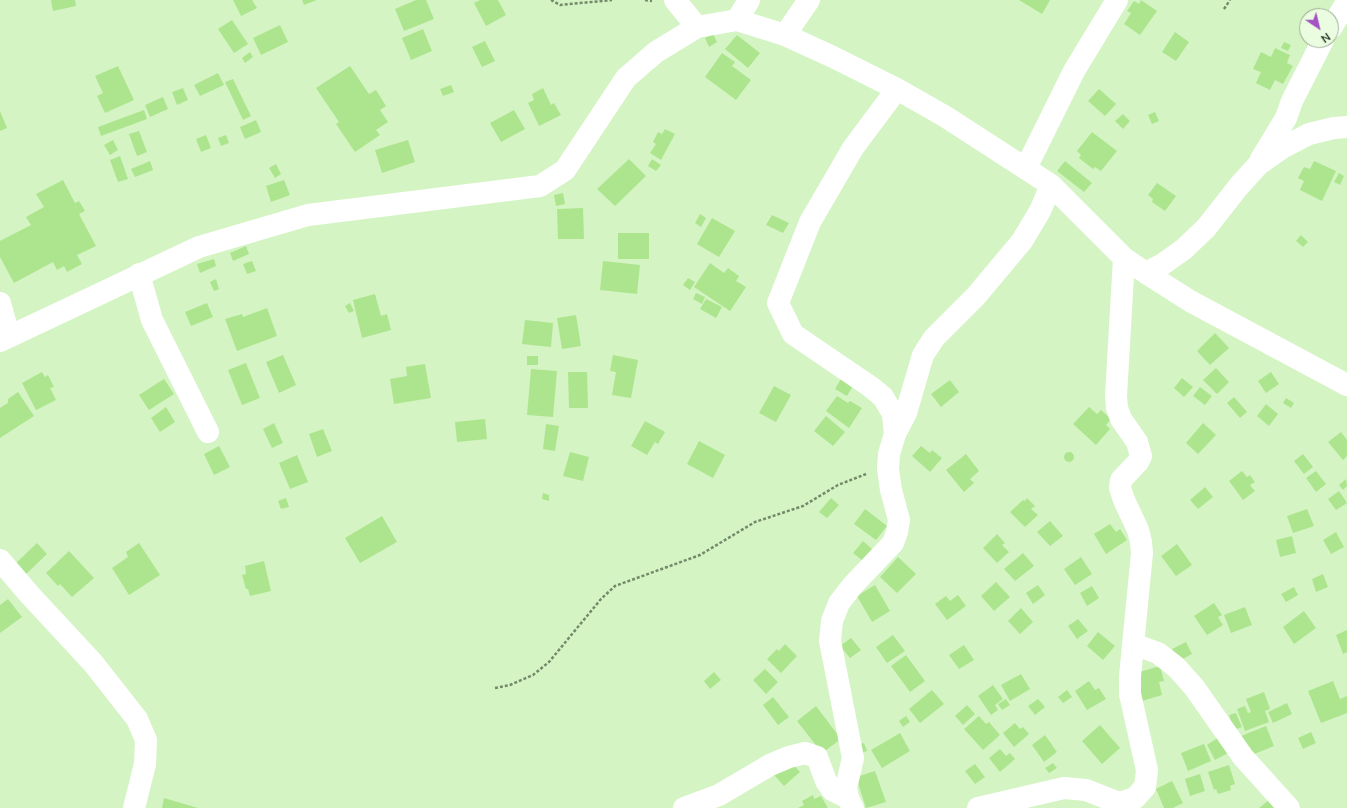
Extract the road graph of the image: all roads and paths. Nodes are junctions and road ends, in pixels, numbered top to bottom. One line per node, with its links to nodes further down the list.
1 (551, 0): 2 (path)
2 (612, 0)
3 (675, 0): 12 (street)
4 (749, 0): 11 (street)
5 (809, 0): 13 (street)
6 (1117, 0): 18 (street)
7 (1230, 0): 9 (path)
8 (1347, 2): 10 (street)
9 (1224, 9)
10 (1339, 15)
11 (738, 20): 12 (street); 13 (street)
12 (697, 27): 22 (street)
13 (785, 35): 15 (street)
14 (1319, 48): 17 (street)
15 (897, 89): 18 (street); 27 (street)
16 (1347, 127): 17 (street)
17 (1258, 165): 21 (street)
18 (1026, 168): 19 (street)
19 (1051, 185): 20 (street); 27 (street)
20 (1124, 258): 21 (street); 30 (street)
21 (1146, 273): 25 (street)
22 (139, 274): 24 (street); 26 (street)
23 (0, 303): 24 (street)
24 (5, 339)
25 (1347, 385)
26 (208, 432)
27 (895, 434): 28 (street)
28 (888, 470): 31 (path); 32 (street)
29 (0, 560): 33 (street)
30 (1133, 644): 35 (street); 36 (street)
31 (495, 688)
32 (851, 803): 34 (street)
33 (134, 808)
34 (684, 808)
35 (978, 808)
36 (1289, 808)

